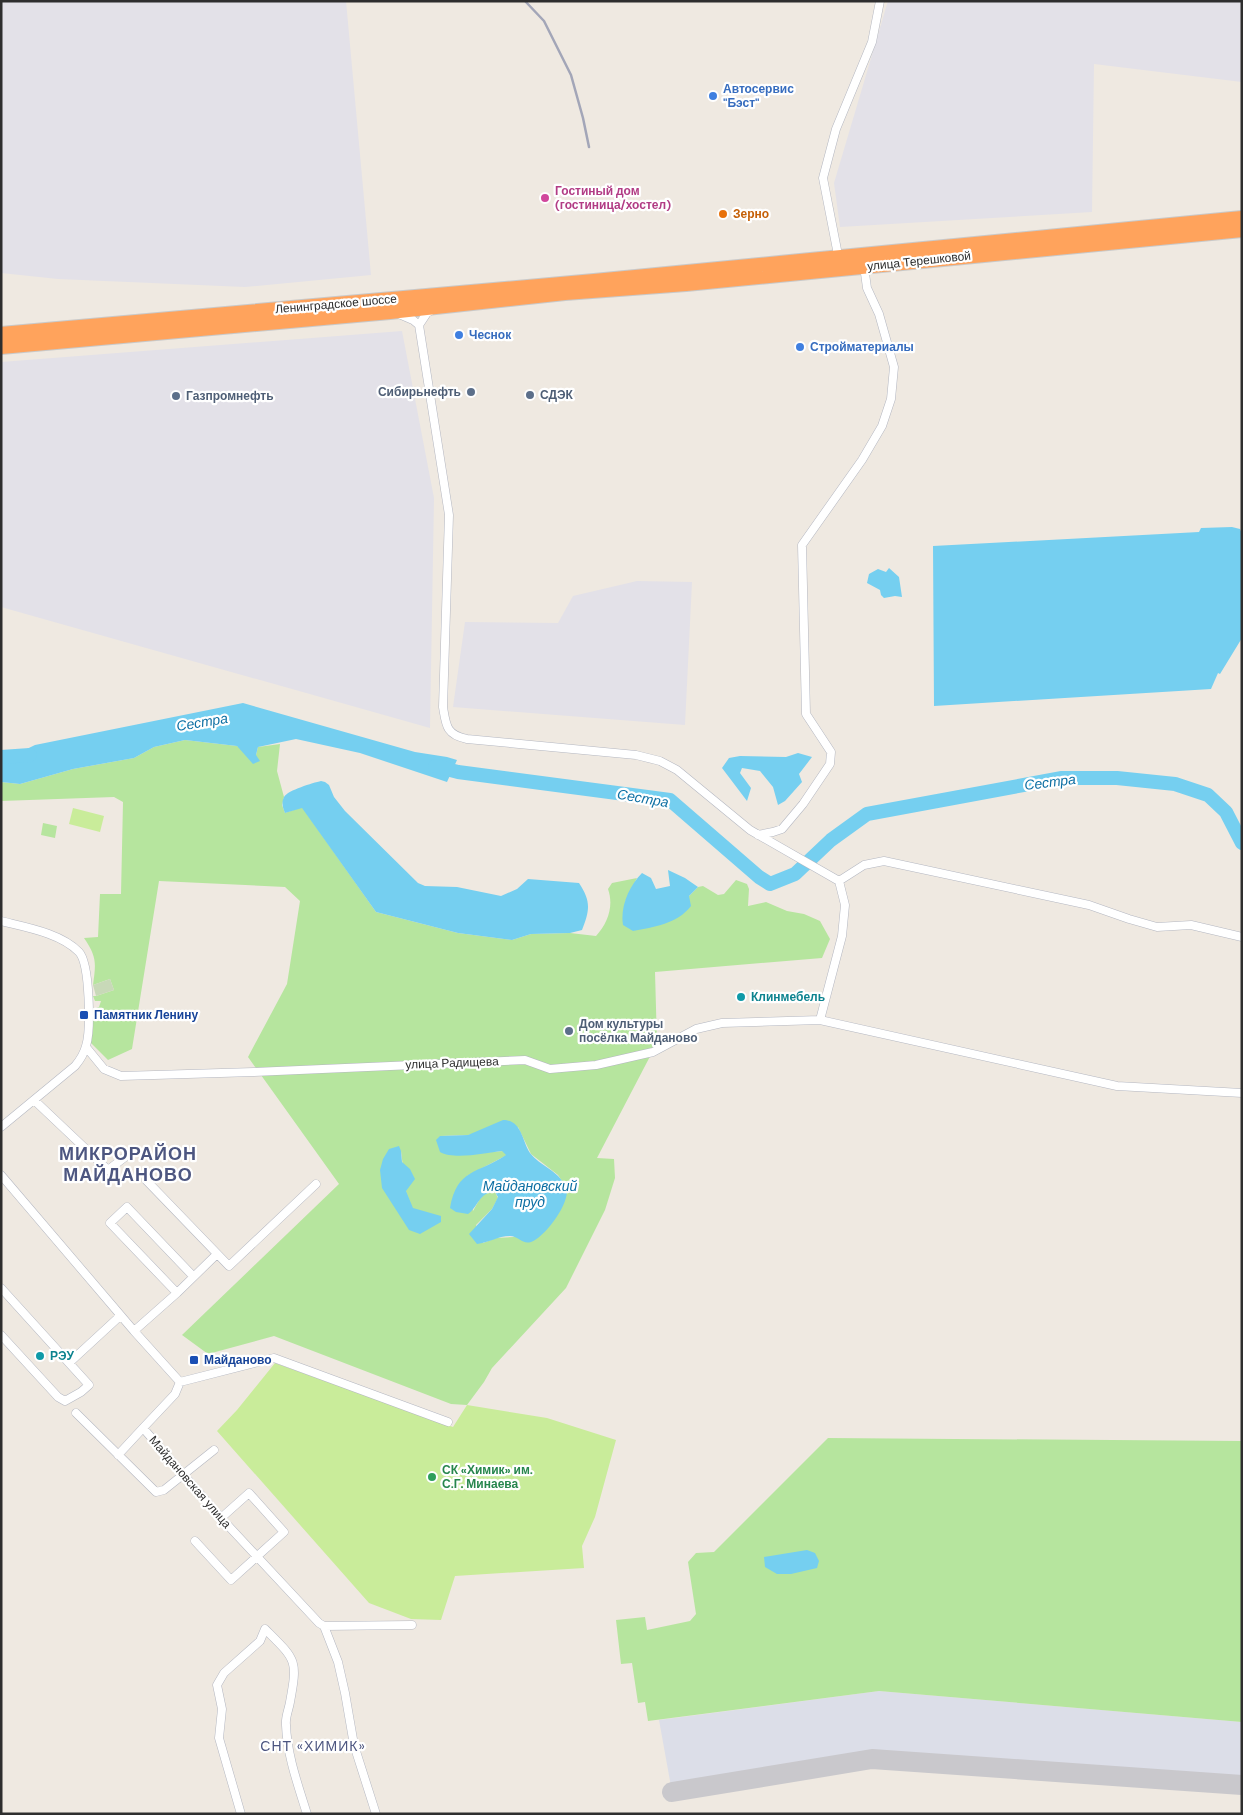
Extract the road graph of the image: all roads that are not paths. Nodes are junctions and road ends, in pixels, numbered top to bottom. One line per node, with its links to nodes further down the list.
1 (880, 1): 5 (street)
2 (1242, 218): 4 (highway, улица Терешковой)
3 (1242, 230): 4 (highway, улица Терешковой)
4 (863, 261): 5 (highway, улица Терешковой); 13 (street)
5 (840, 263): 6 (highway, улица Терешковой); 7 (highway, улица Терешковой)
6 (671, 272): 11 (highway, Ленинградское шоссе)
7 (595, 290): 8 (highway, Ленинградское шоссе)
8 (437, 307): 9 (highway, Ленинградское шоссе); 10 (street)
9 (390, 312): 10 (street); 12 (highway, Ленинградское шоссе)
10 (419, 324): 13 (street)
11 (1, 334)
12 (1, 347)
13 (760, 836): 14 (street)
14 (839, 881): 16 (street); 17 (street)
15 (1, 921): 18 (street)
16 (1242, 937)
17 (820, 1020): 18 (street, улица Радищева); 19 (street, улица Радищева)
18 (86, 1047): 20 (street)
19 (1242, 1093)
20 (34, 1100): 21 (street); 22 (street)
21 (1, 1127)
22 (125, 1157)
23 (1, 1176): 30 (street)
24 (146, 1180): 26 (street)
25 (316, 1184): 26 (street)
26 (217, 1254): 27 (street)
27 (193, 1276): 29 (street); 29 (street)
28 (1, 1288): 33 (street)
29 (177, 1293): 31 (street)
30 (120, 1316): 31 (street); 33 (street)
31 (134, 1331): 34 (street)
32 (1, 1335): 33 (street)
33 (69, 1363)
34 (180, 1382): 36 (street); 37 (street, Майдановская улица)
35 (76, 1413): 39 (street)
36 (448, 1422)
37 (143, 1428): 39 (street); 40 (street, Майдановская улица)
38 (214, 1450): 40 (street)
39 (118, 1456): 40 (street)
40 (183, 1474): 41 (street, Майдановская улица)
41 (221, 1518): 43 (street, Майдановская улица); 43 (street)
42 (195, 1541): 43 (street)
43 (257, 1557): 45 (street, Майдановская улица)
44 (412, 1625): 45 (street)
45 (324, 1626): 48 (street)
46 (240, 1814): 47 (street)
47 (307, 1814)
48 (376, 1814)

